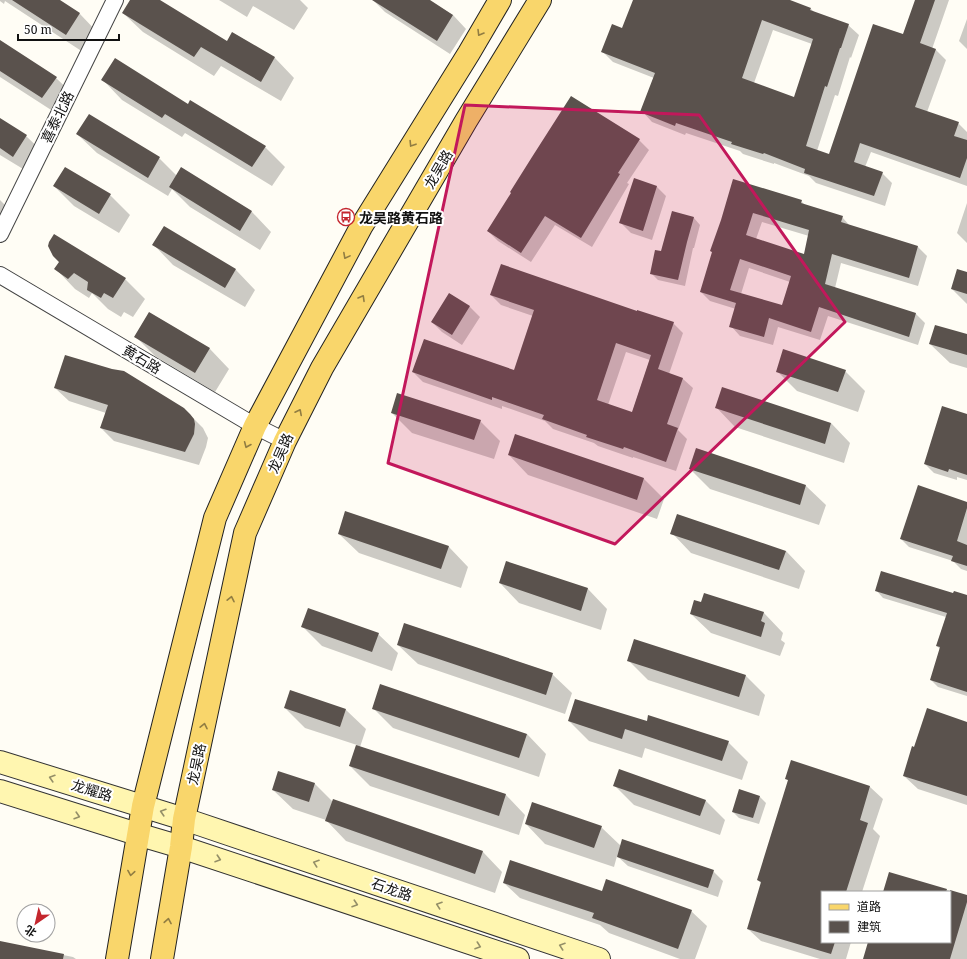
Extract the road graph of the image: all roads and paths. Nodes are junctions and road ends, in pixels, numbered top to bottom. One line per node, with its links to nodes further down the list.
1 (115, 0): 4 (street, 喜泰北路)
2 (500, 0): 6 (main road, one-way to 6)
3 (540, 0): 7 (main road, 龙吴路, one-way to 3)
4 (0, 234)
5 (0, 275): 6 (street, 黄石路)
6 (255, 426): 7 (street, 黄石路); 10 (main road, one-way to 10)
7 (285, 441): 11 (main road, 龙吴路, one-way to 7)
8 (0, 762): 10 (main road, 龙耀路, one-way to 8)
9 (0, 791): 12 (main road, 龙耀路, one-way to 12)
10 (143, 806): 11 (main road, 龙耀路, one-way to 10); 12 (main road)
11 (184, 819): 13 (main road, 龙吴路); 17 (main road, 石龙路, one-way to 11)
12 (137, 834): 13 (main road, 龙耀路); 14 (main road, one-way to 14)
13 (181, 847): 15 (main road, 龙吴路, one-way to 13); 16 (main road, 石龙路, one-way to 16)
14 (117, 959)
15 (162, 959)
16 (518, 959)
17 (599, 959)

